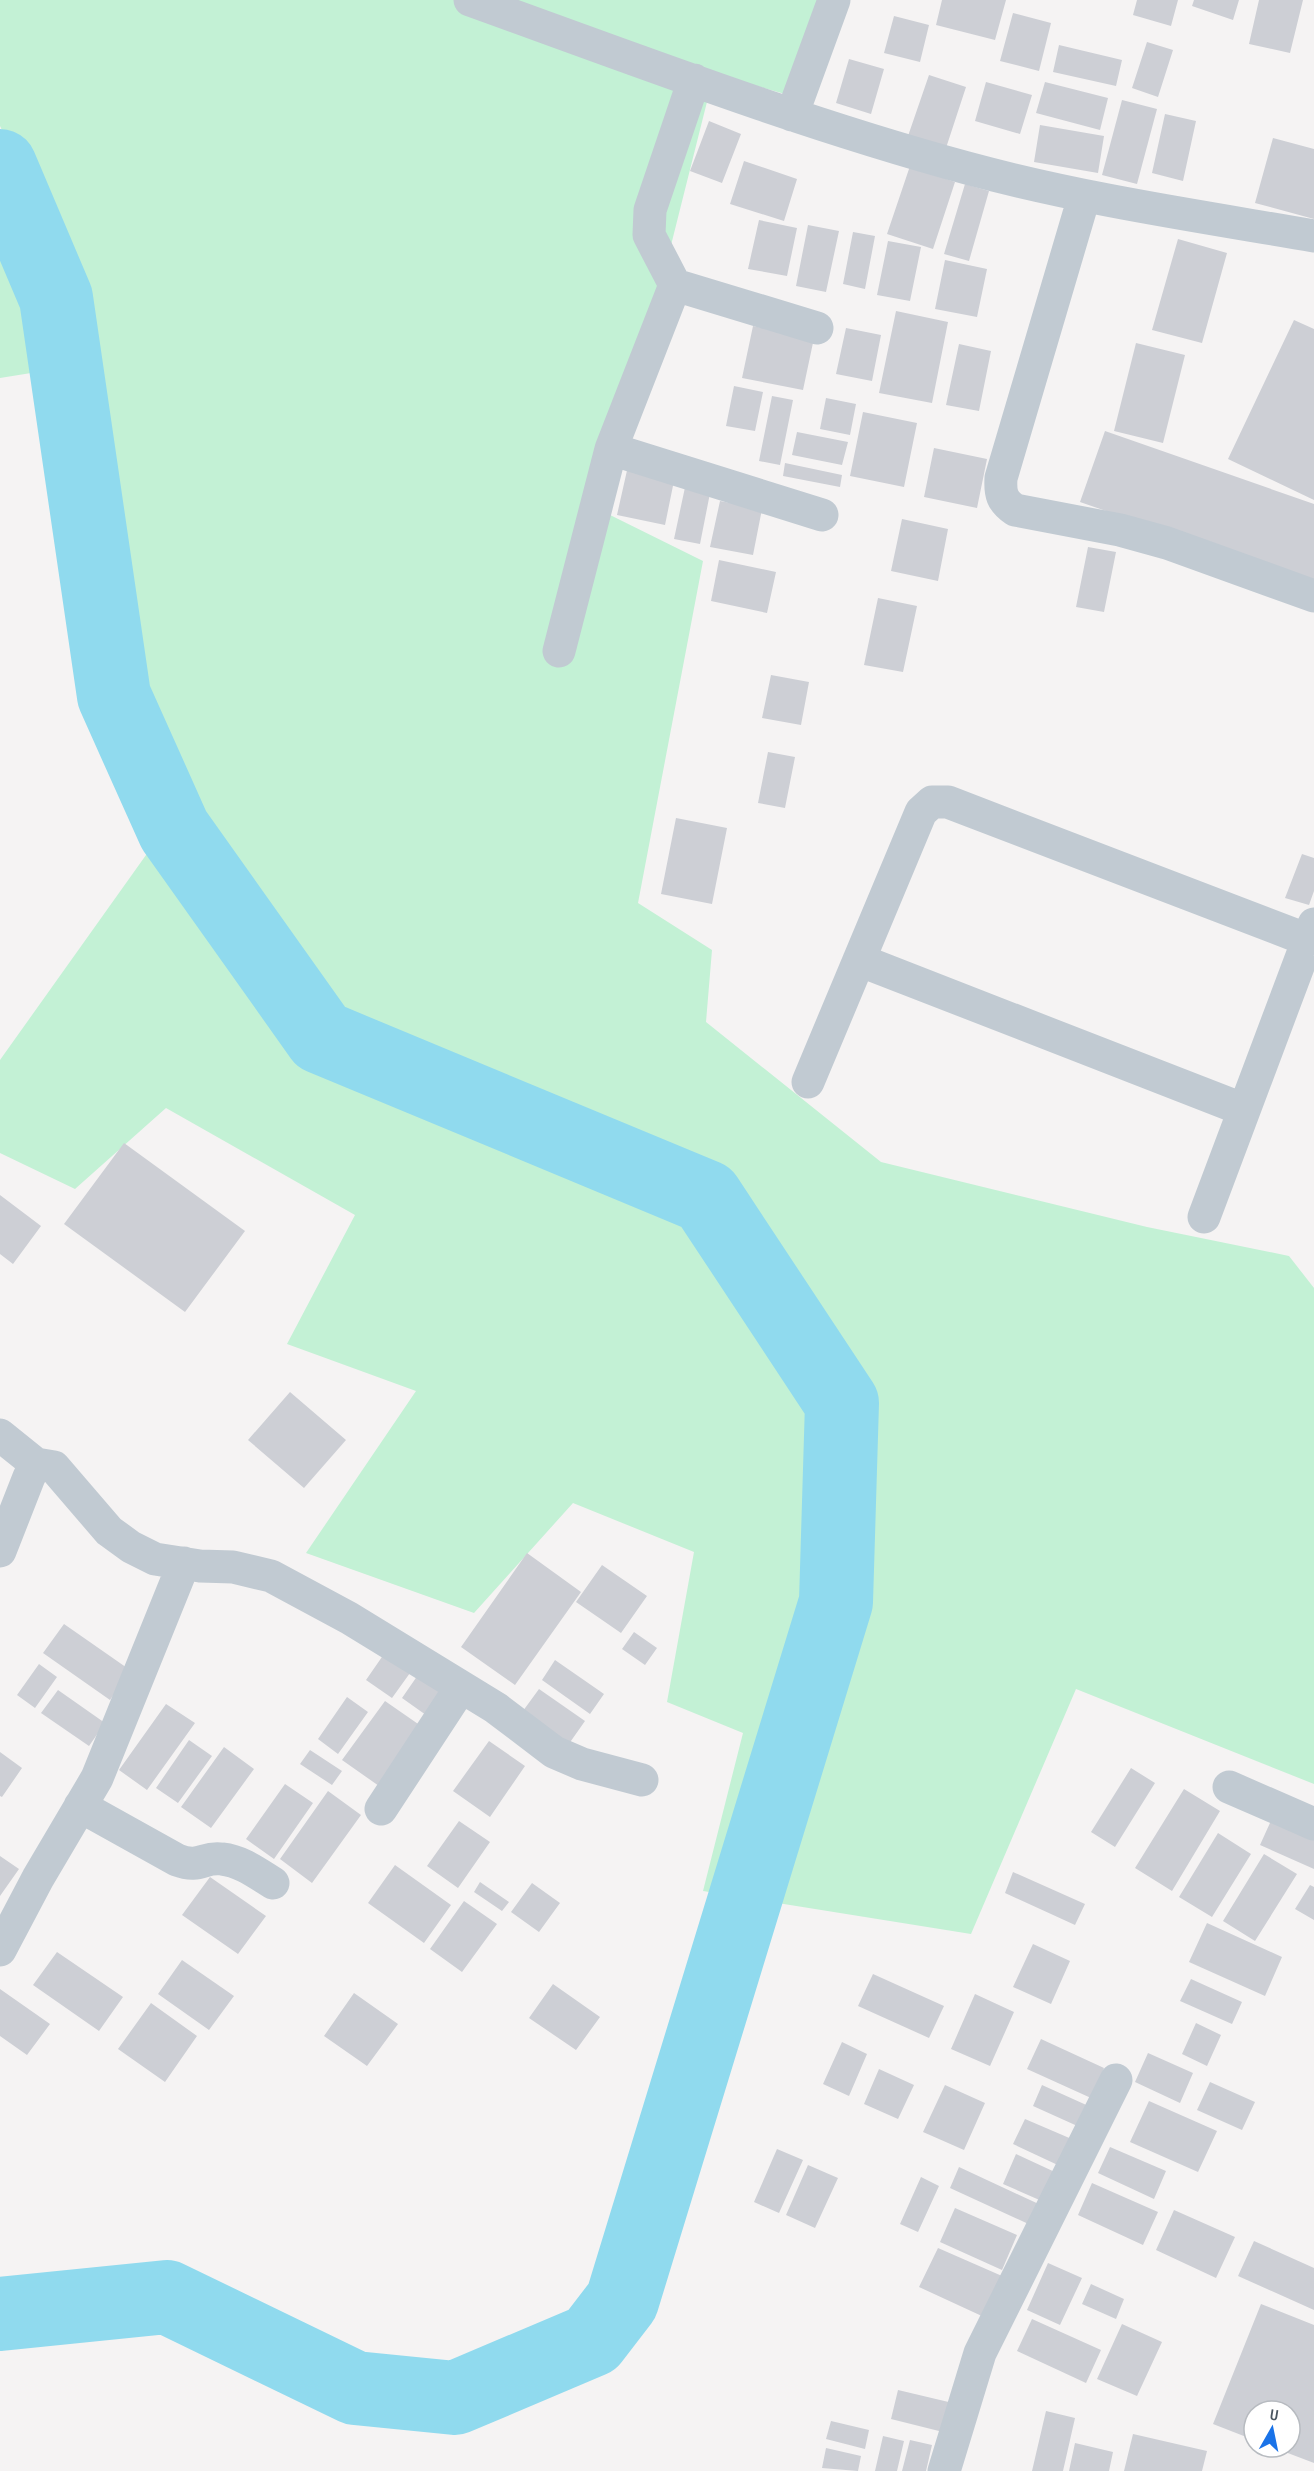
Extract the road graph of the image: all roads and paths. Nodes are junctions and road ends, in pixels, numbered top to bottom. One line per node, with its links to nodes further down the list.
1 (470, 0): 3 (street)
2 (834, 0): 4 (street)
3 (694, 80): 4 (street); 7 (street)
4 (792, 115): 5 (street)
5 (1083, 197): 6 (street); 11 (street)
6 (1314, 236)
7 (675, 285): 8 (street); 9 (street)
8 (817, 328)
9 (611, 449): 10 (street); 12 (street)
10 (822, 515)
11 (1314, 596)
12 (559, 651)
13 (1311, 932): 14 (street); 16 (street)
14 (859, 960): 15 (street); 16 (street)
15 (808, 1082)
16 (1242, 1109): 17 (street)
17 (1204, 1218)
18 (0, 1435): 19 (street)
19 (36, 1464): 20 (street); 21 (street)
20 (0, 1551)
21 (184, 1563): 22 (street); 25 (street)
22 (461, 1687): 23 (street); 26 (street)
23 (642, 1780)
24 (1229, 1787): 27 (street)
25 (80, 1806): 28 (street); 29 (street)
26 (381, 1809)
27 (1314, 1824)
28 (273, 1882)
29 (0, 1950)
30 (1116, 2080): 31 (street)
31 (944, 2471)

